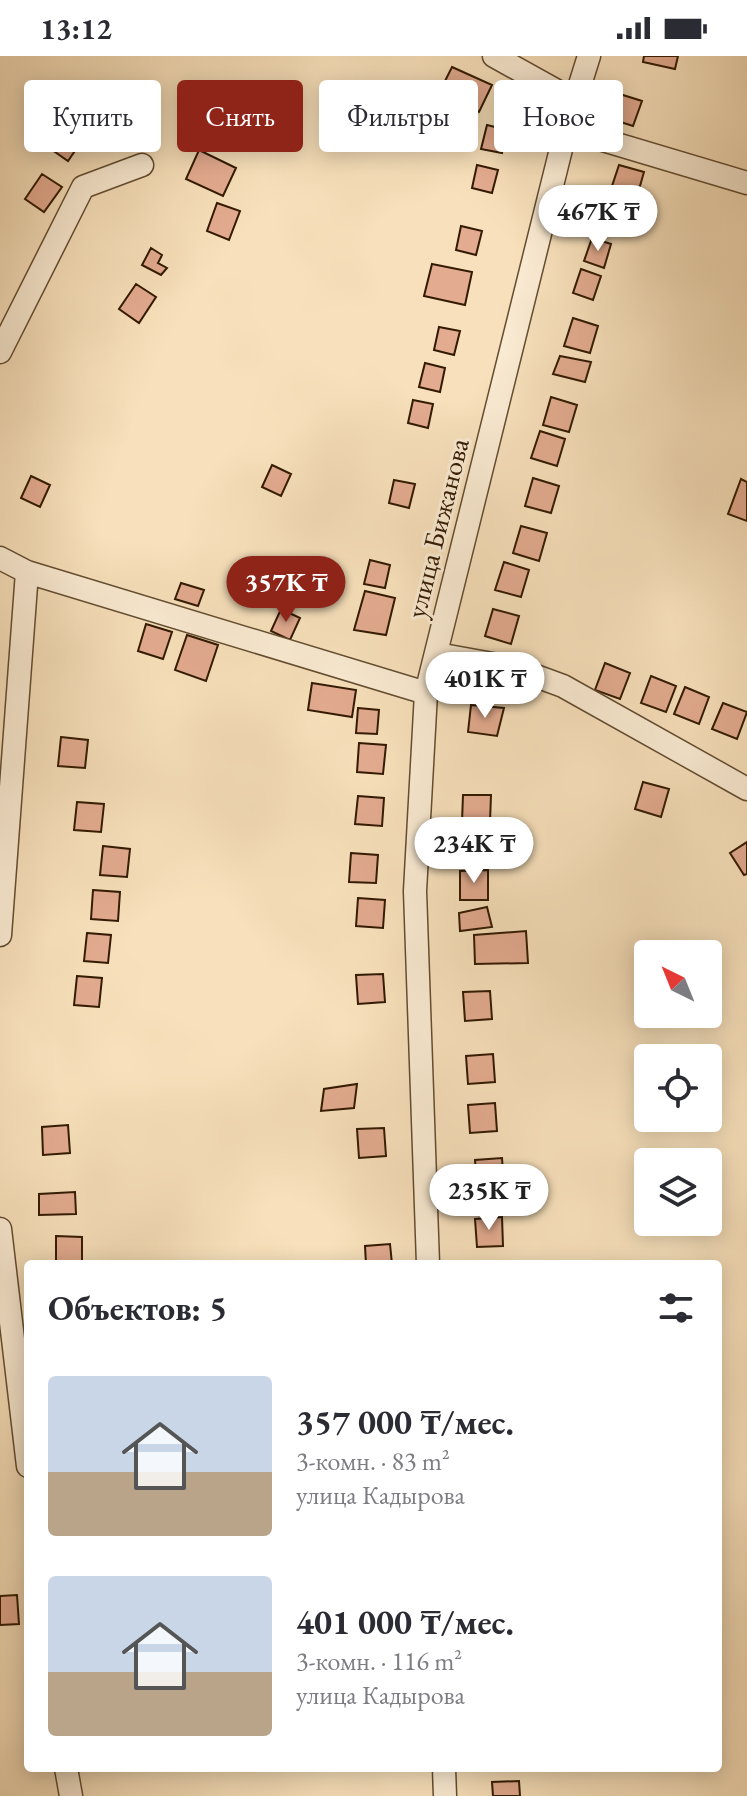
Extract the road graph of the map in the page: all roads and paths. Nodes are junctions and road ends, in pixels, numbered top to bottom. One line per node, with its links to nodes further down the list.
1 (494, 56): 3 (street)
2 (589, 56): 4 (street, улица Бижанова)
3 (537, 80)
4 (582, 80)
5 (623, 146): 8 (street)
6 (560, 152): 12 (street, улица Бижанова)
7 (142, 165): 9 (street)
8 (747, 183)
9 (0, 352)
10 (0, 558): 11 (street)
11 (27, 572): 13 (street); 15 (street)
12 (437, 654): 13 (street, улица Бижанова); 14 (street)
13 (426, 693): 17 (street, улица Бижанова)
14 (747, 789)
15 (0, 935)
16 (0, 1229): 18 (street)
17 (428, 1260)
18 (24, 1432)
19 (67, 1772): 21 (street)
20 (444, 1772): 22 (street)
21 (71, 1796)
22 (445, 1796)

